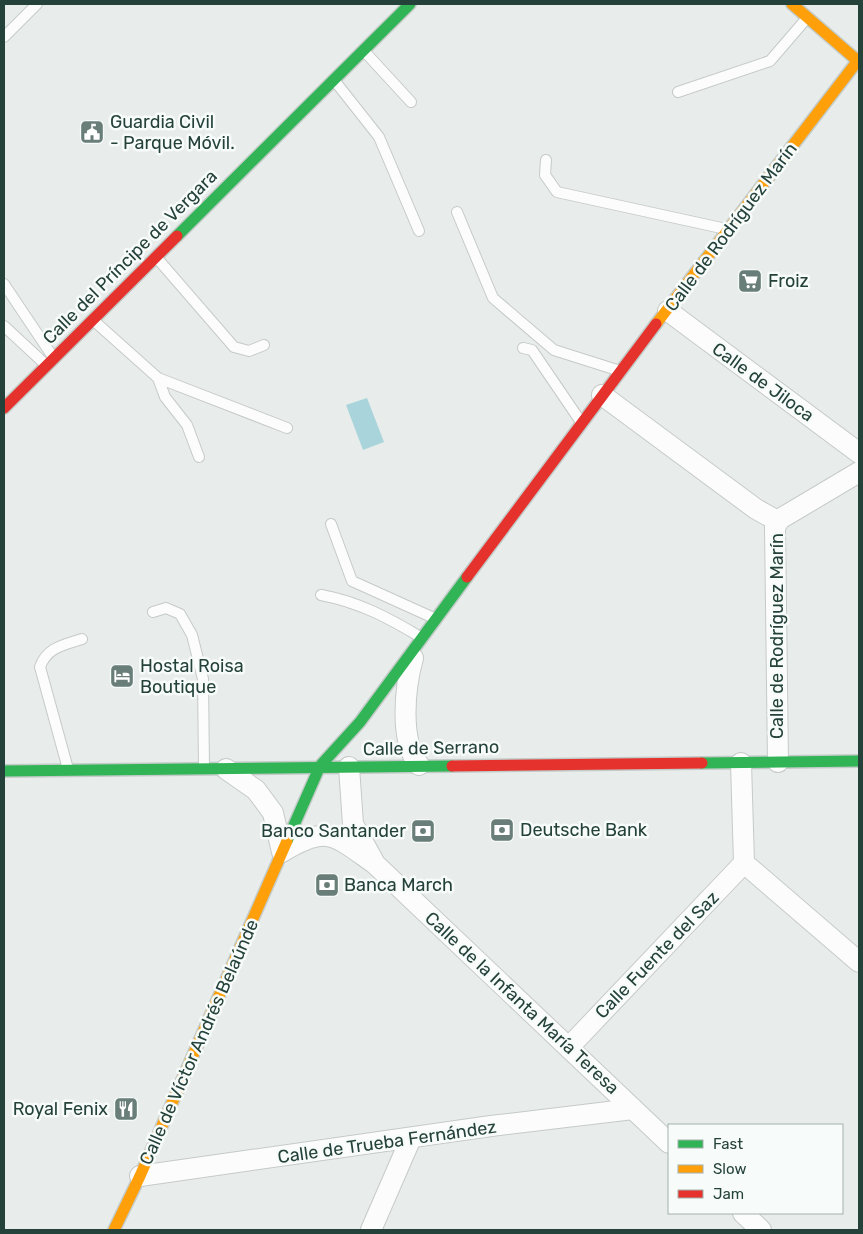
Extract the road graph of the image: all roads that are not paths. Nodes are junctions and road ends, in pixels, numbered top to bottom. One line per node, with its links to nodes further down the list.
1 (37, 4): 5 (lane)
2 (410, 4): 6 (street, Calle del Príncipe de Vergara)
3 (792, 4): 4 (street)
4 (808, 18): 7 (street); 9 (lane)
5 (4, 36)
6 (363, 50): 8 (street, Calle del Príncipe de Vergara); 10 (lane)
7 (859, 60): 13 (street, Calle de Rodríguez Marín)
8 (334, 80): 14 (lane); 15 (street, Calle del Príncipe de Vergara)
9 (678, 92)
10 (411, 102)
11 (546, 160): 13 (lane)
12 (457, 212): 23 (lane)
13 (730, 229): 17 (street, Calle de Rodríguez Marín)
14 (419, 231)
15 (156, 256): 18 (street, Calle del Príncipe de Vergara); 20 (lane)
16 (4, 284): 22 (lane)
17 (668, 311): 23 (street, Calle de Rodríguez Marín); 29 (street, Calle de Jiloca)
18 (92, 319): 22 (street, Calle del Príncipe de Vergara); 24 (lane)
19 (4, 326): 22 (lane)
20 (264, 345)
21 (523, 348): 27 (lane)
22 (50, 361): 26 (street, Calle del Príncipe de Vergara)
23 (621, 372): 25 (street, Calle de Rodríguez Marín)
24 (158, 378): 28 (lane); 30 (lane)
25 (602, 395): 27 (street, Calle de Rodríguez Marín); 32 (street, Calle de Rodríguez Marín)
26 (4, 408)
27 (582, 423): 36 (street, Calle de Rodríguez Marín)
28 (287, 428)
29 (859, 453)
30 (199, 457)
31 (859, 472): 32 (street)
32 (780, 519): 40 (street, Calle de Rodríguez Marín)
33 (331, 524): 36 (lane)
34 (321, 595): 38 (lane)
35 (153, 612): 45 (lane)
36 (437, 619): 38 (street, Calle de Rodríguez Marín)
37 (82, 639): 47 (lane)
38 (419, 643): 42 (street, Calle de Rodríguez Marín); 43 (street, Calle de Rodríguez Marín)
39 (859, 761): 40 (street, Calle de Serrano)
40 (778, 762): 41 (street, Calle de Serrano)
41 (741, 763): 42 (street, Calle de Serrano); 50 (street)
42 (419, 765): 44 (street, Calle de Serrano)
43 (320, 766): 44 (street, Calle de Serrano); 46 (street, Calle de Serrano); 49 (street, Calle de Víctor Andrés Belaúnde)
44 (349, 767): 51 (street, Calle de la Infanta María Teresa)
45 (204, 769): 46 (street, Calle de Serrano); 47 (street, Calle de Serrano)
46 (226, 769): 49 (street)
47 (68, 770): 48 (street, Calle de Serrano)
48 (4, 771)
49 (282, 852): 51 (street, Calle de la Infanta María Teresa); 57 (street, Calle de Víctor Andrés Belaúnde)
50 (744, 863): 52 (street); 53 (street, Calle Fuente del Saz)
51 (375, 864): 53 (street, Calle de la Infanta María Teresa)
52 (859, 962)
53 (569, 1047): 54 (street, Calle de la Infanta María Teresa)
54 (633, 1109): 55 (street, Calle de Trueba Fernández); 56 (street, Calle de la Infanta María Teresa)
55 (411, 1138): 57 (street, Calle de Trueba Fernández); 60 (street)
56 (668, 1142)
57 (140, 1176): 59 (street, Calle de Víctor Andrés Belaúnde)
58 (744, 1214): 61 (street)
59 (114, 1230)
60 (371, 1230)
61 (761, 1230)

